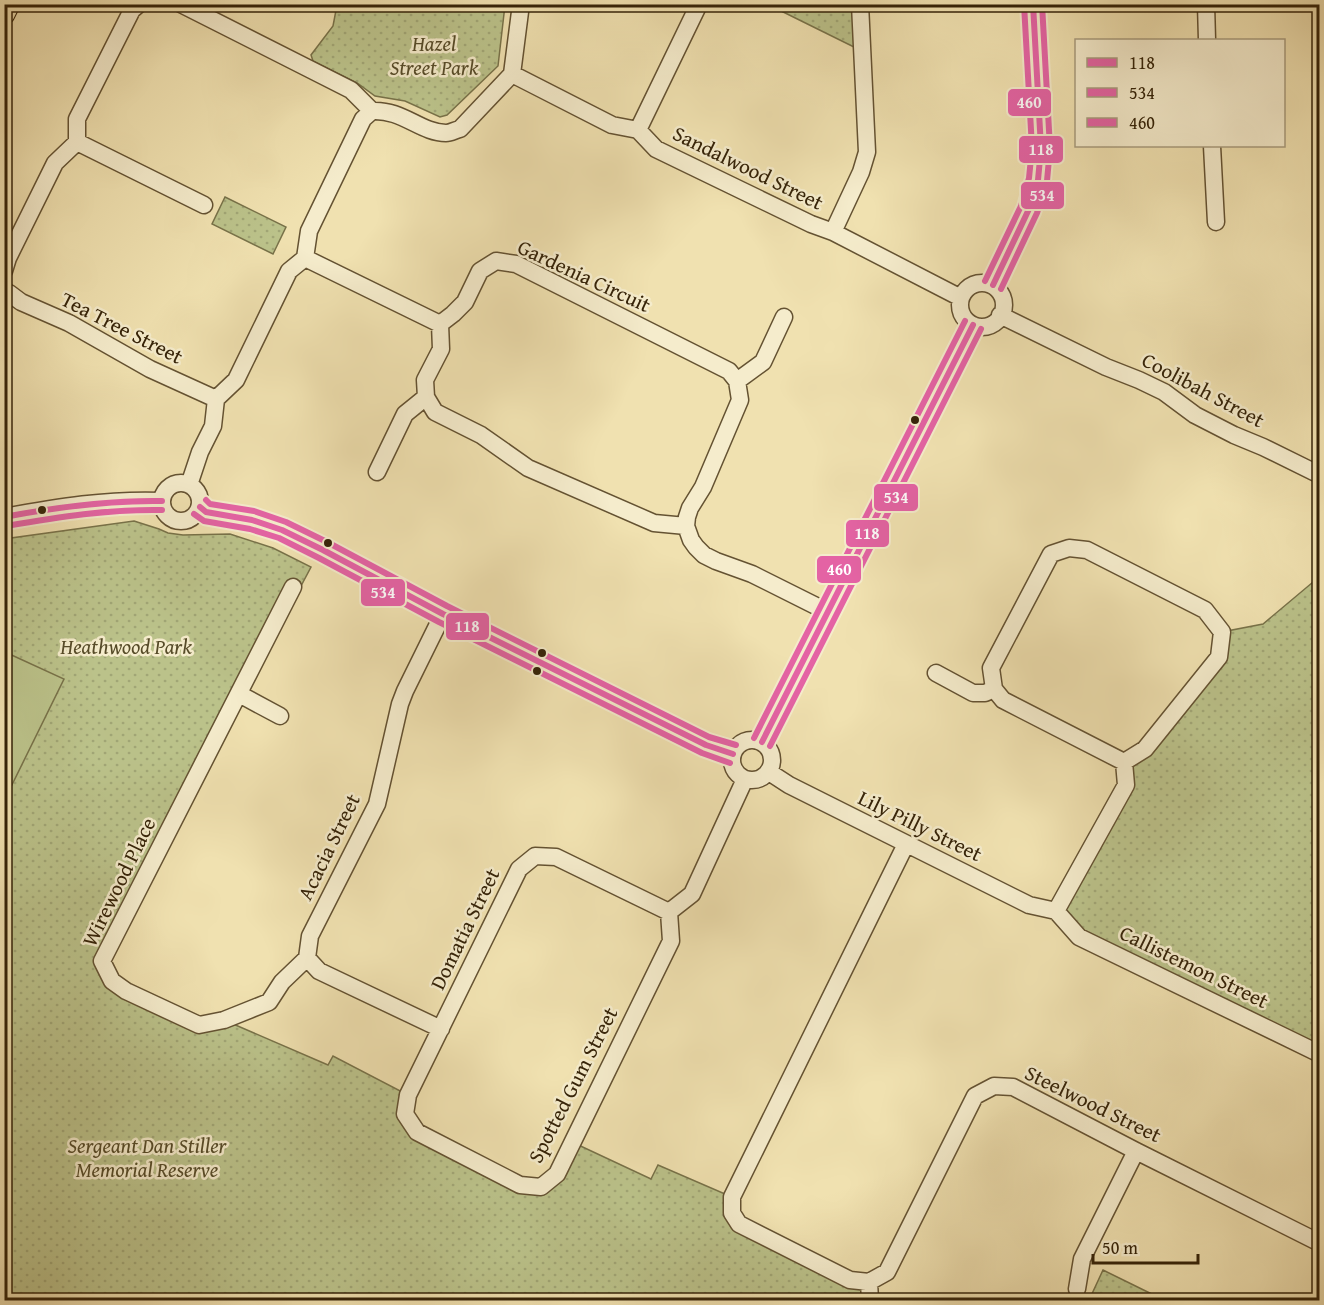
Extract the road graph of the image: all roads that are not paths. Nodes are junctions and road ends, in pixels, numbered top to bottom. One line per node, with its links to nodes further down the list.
1 (9, 4): 9 (main road)
2 (139, 4): 14 (street)
3 (181, 4): 12 (street)
4 (521, 4): 11 (street)
5 (699, 4): 13 (street)
6 (860, 4): 18 (street)
7 (1033, 4): 21 (street)
8 (1206, 4): 10 (street)
9 (4, 14)
10 (1207, 39)
11 (512, 74): 12 (street); 13 (street)
12 (372, 111): 19 (street)
13 (638, 130): 18 (street, Sandalwood Street)
14 (77, 142): 16 (street); 20 (street)
15 (1212, 147): 17 (street)
16 (204, 205)
17 (1216, 222)
18 (833, 232): 23 (street, Sandalwood Street)
19 (305, 258): 26 (street); 30 (street)
20 (4, 271)
21 (993, 285): 23 (street); 24 (street)
22 (6, 289): 30 (street, Tea Tree Street)
23 (961, 298): 27 (street)
24 (1000, 315): 27 (street); 32 (street, Coolibah Street)
25 (784, 317): 28 (street)
26 (440, 324): 28 (street, Gardenia Circuit); 29 (street)
27 (973, 325): 39 (street)
28 (737, 381): 37 (street)
29 (426, 397): 31 (street); 37 (street)
30 (216, 399): 33 (street)
31 (377, 471)
32 (1320, 475)
33 (189, 485): 34 (street); 35 (street)
34 (162, 501): 35 (street); 36 (street)
35 (200, 507): 40 (street)
36 (4, 517)
37 (686, 526): 39 (street)
38 (292, 587): 43 (street, Wirewood Place)
39 (828, 612): 45 (street)
40 (443, 614): 46 (street); 53 (street, Acacia Street)
41 (936, 673): 42 (street)
42 (994, 689): 47 (street); 47 (street)
43 (239, 694): 44 (street); 53 (street, Wirewood Place)
44 (280, 716)
45 (762, 742): 46 (street); 48 (street)
46 (733, 754): 49 (street)
47 (1124, 762): 51 (street)
48 (769, 772): 49 (street); 50 (street, Lily Pilly Street)
49 (745, 779): 52 (street)
50 (906, 844): 51 (street, Lily Pilly Street); 58 (street)
51 (1056, 911): 55 (street, Callistemon Street)
52 (669, 912): 54 (street, Domatia Street); 54 (street, Spotted Gum Street)
53 (307, 958): 54 (street)
54 (441, 1029)
55 (1320, 1054)
56 (1136, 1151): 57 (street, Steelwood Street); 58 (street, Steelwood Street); 59 (street)
57 (1320, 1243)
58 (869, 1282): 60 (street)
59 (1077, 1289)
60 (870, 1300)

